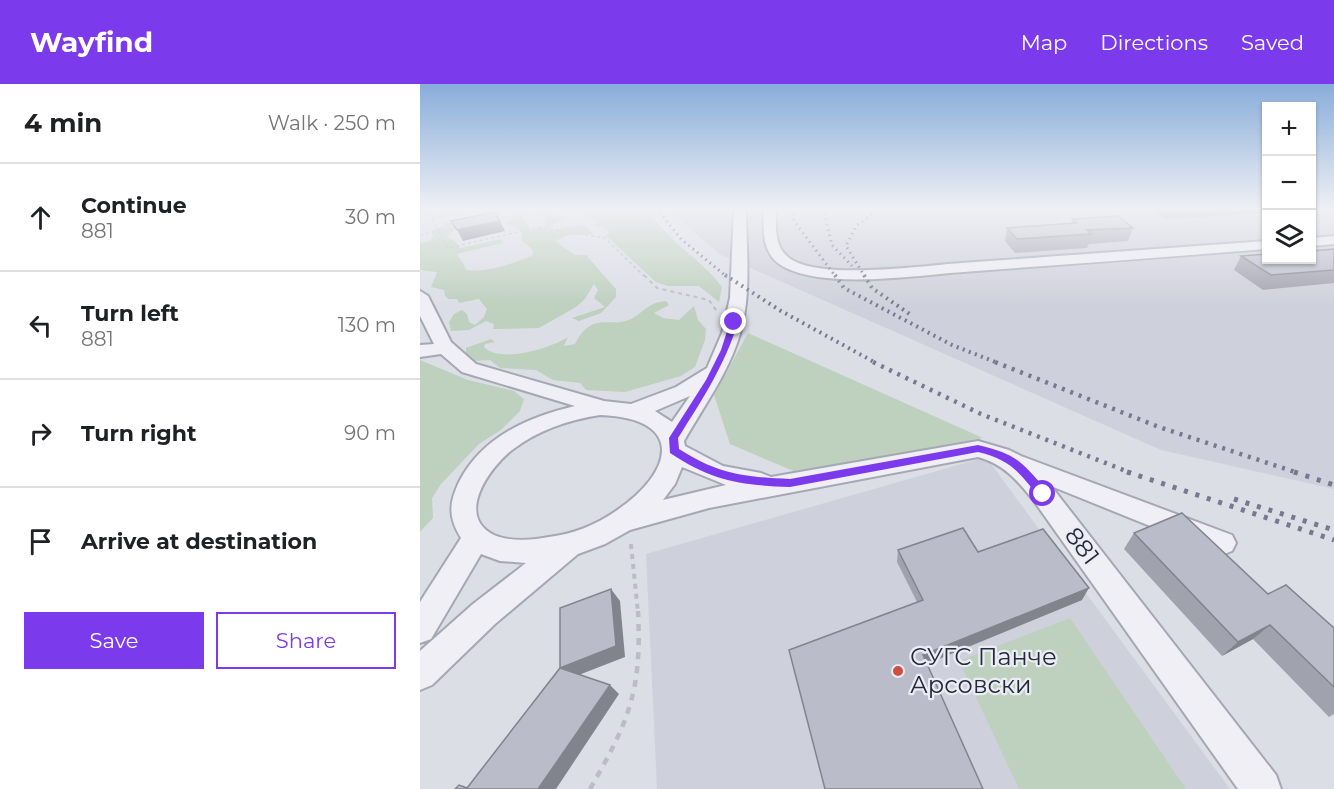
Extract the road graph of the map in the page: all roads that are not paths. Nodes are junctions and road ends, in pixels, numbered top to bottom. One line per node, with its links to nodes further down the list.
1 (739, 241): 7 (street)
2 (770, 241): 3 (street)
3 (1262, 245)
4 (420, 296): 5 (street)
5 (445, 348): 6 (street); 8 (street)
6 (420, 351)
7 (716, 366): 10 (street); 12 (street)
8 (524, 383): 9 (street); 11 (street)
9 (600, 408): 10 (street); 11 (street)
10 (634, 410): 12 (street)
11 (528, 429): 16 (street)
12 (674, 444): 14 (street, 881); 15 (street)
13 (1017, 464): 14 (street, 881); 17 (street); 22 (street, 881)
14 (790, 483): 15 (street, 881)
15 (627, 532): 18 (street)
16 (476, 537): 18 (street); 19 (street)
17 (1222, 543)
18 (571, 545): 21 (street)
19 (429, 599): 20 (street)
20 (420, 628)
21 (420, 673)
22 (1262, 789)

